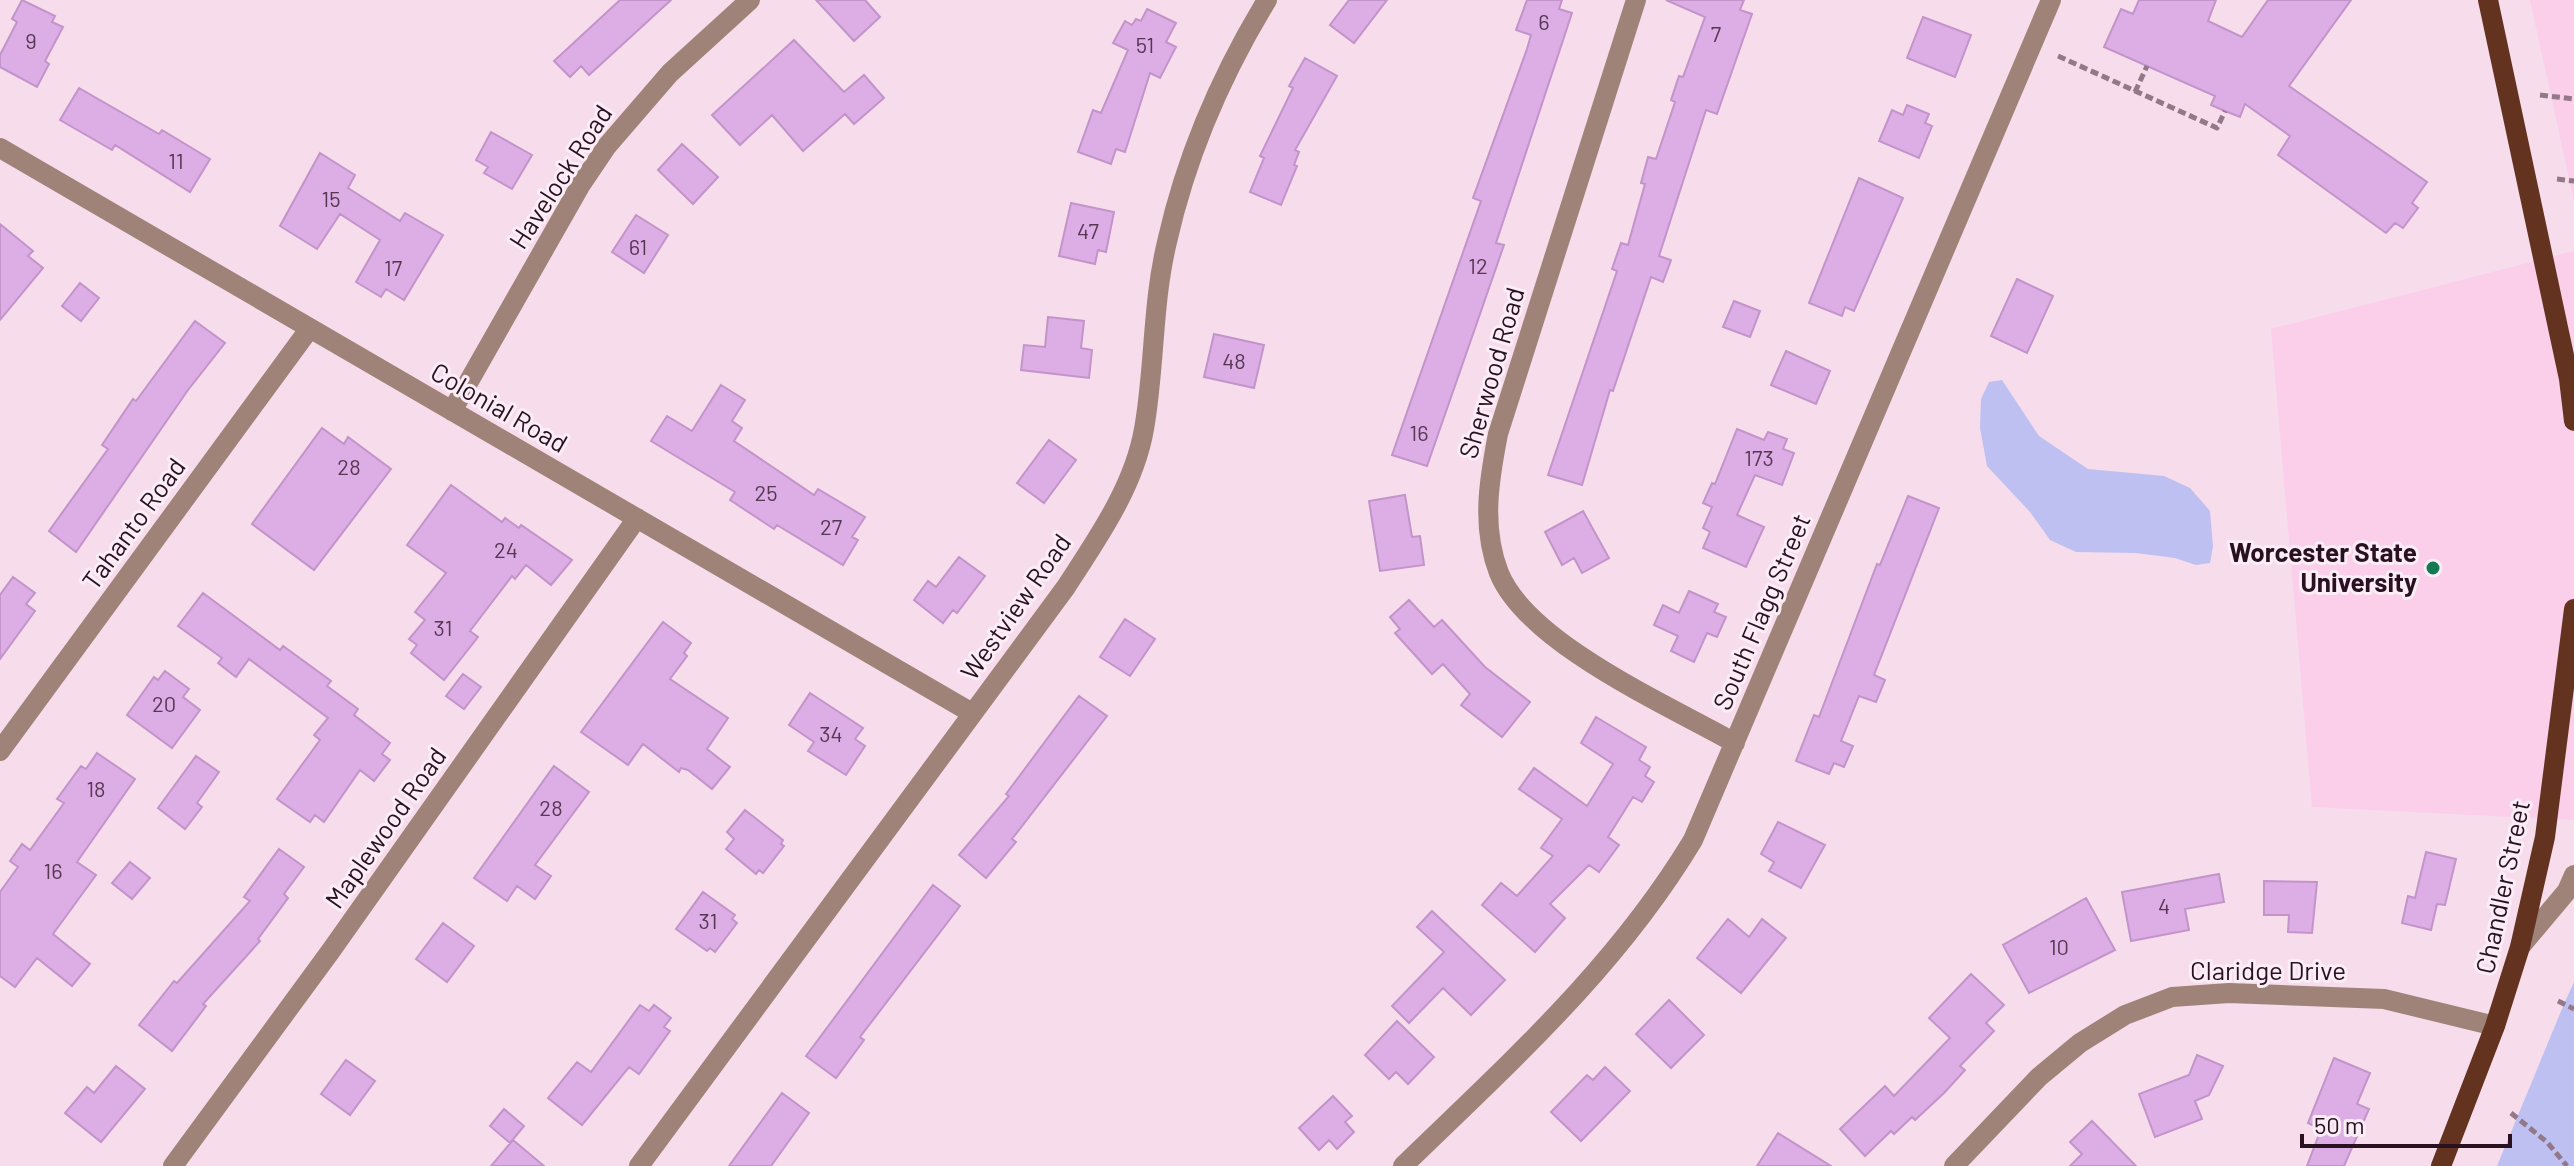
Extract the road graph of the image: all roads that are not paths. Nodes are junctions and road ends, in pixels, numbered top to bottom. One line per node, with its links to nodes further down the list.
1 (750, 0): 8 (street, Havelock Road)
2 (1267, 0): 14 (street, Westview Road)
3 (1636, 0): 15 (street, Sherwood Road)
4 (2051, 0): 15 (street, South Flagg Street)
5 (2488, 0): 9 (main road)
6 (0, 148): 7 (street, Colonial Road)
7 (310, 328): 8 (street, Colonial Road); 16 (street, Tahanto Road)
8 (452, 411): 10 (street, Colonial Road)
9 (2574, 421)
10 (637, 518): 14 (street, Colonial Road); 20 (street, Maplewood Road)
11 (2574, 609): 12 (main road, Chandler Street)
12 (2573, 644): 13 (main road, Chandler Street)
13 (2570, 672): 18 (main road, Chandler Street)
14 (972, 713): 21 (street, Westview Road)
15 (1735, 743): 22 (street, South Flagg Street)
16 (0, 751)
17 (2574, 875): 18 (street)
18 (2520, 947): 19 (main road, Chandler Street)
19 (2495, 1026): 23 (street, Claridge Drive); 24 (main road, Chandler Street)
20 (173, 1166)
21 (639, 1166)
22 (1403, 1166)
23 (1954, 1166)
24 (2441, 1166)

